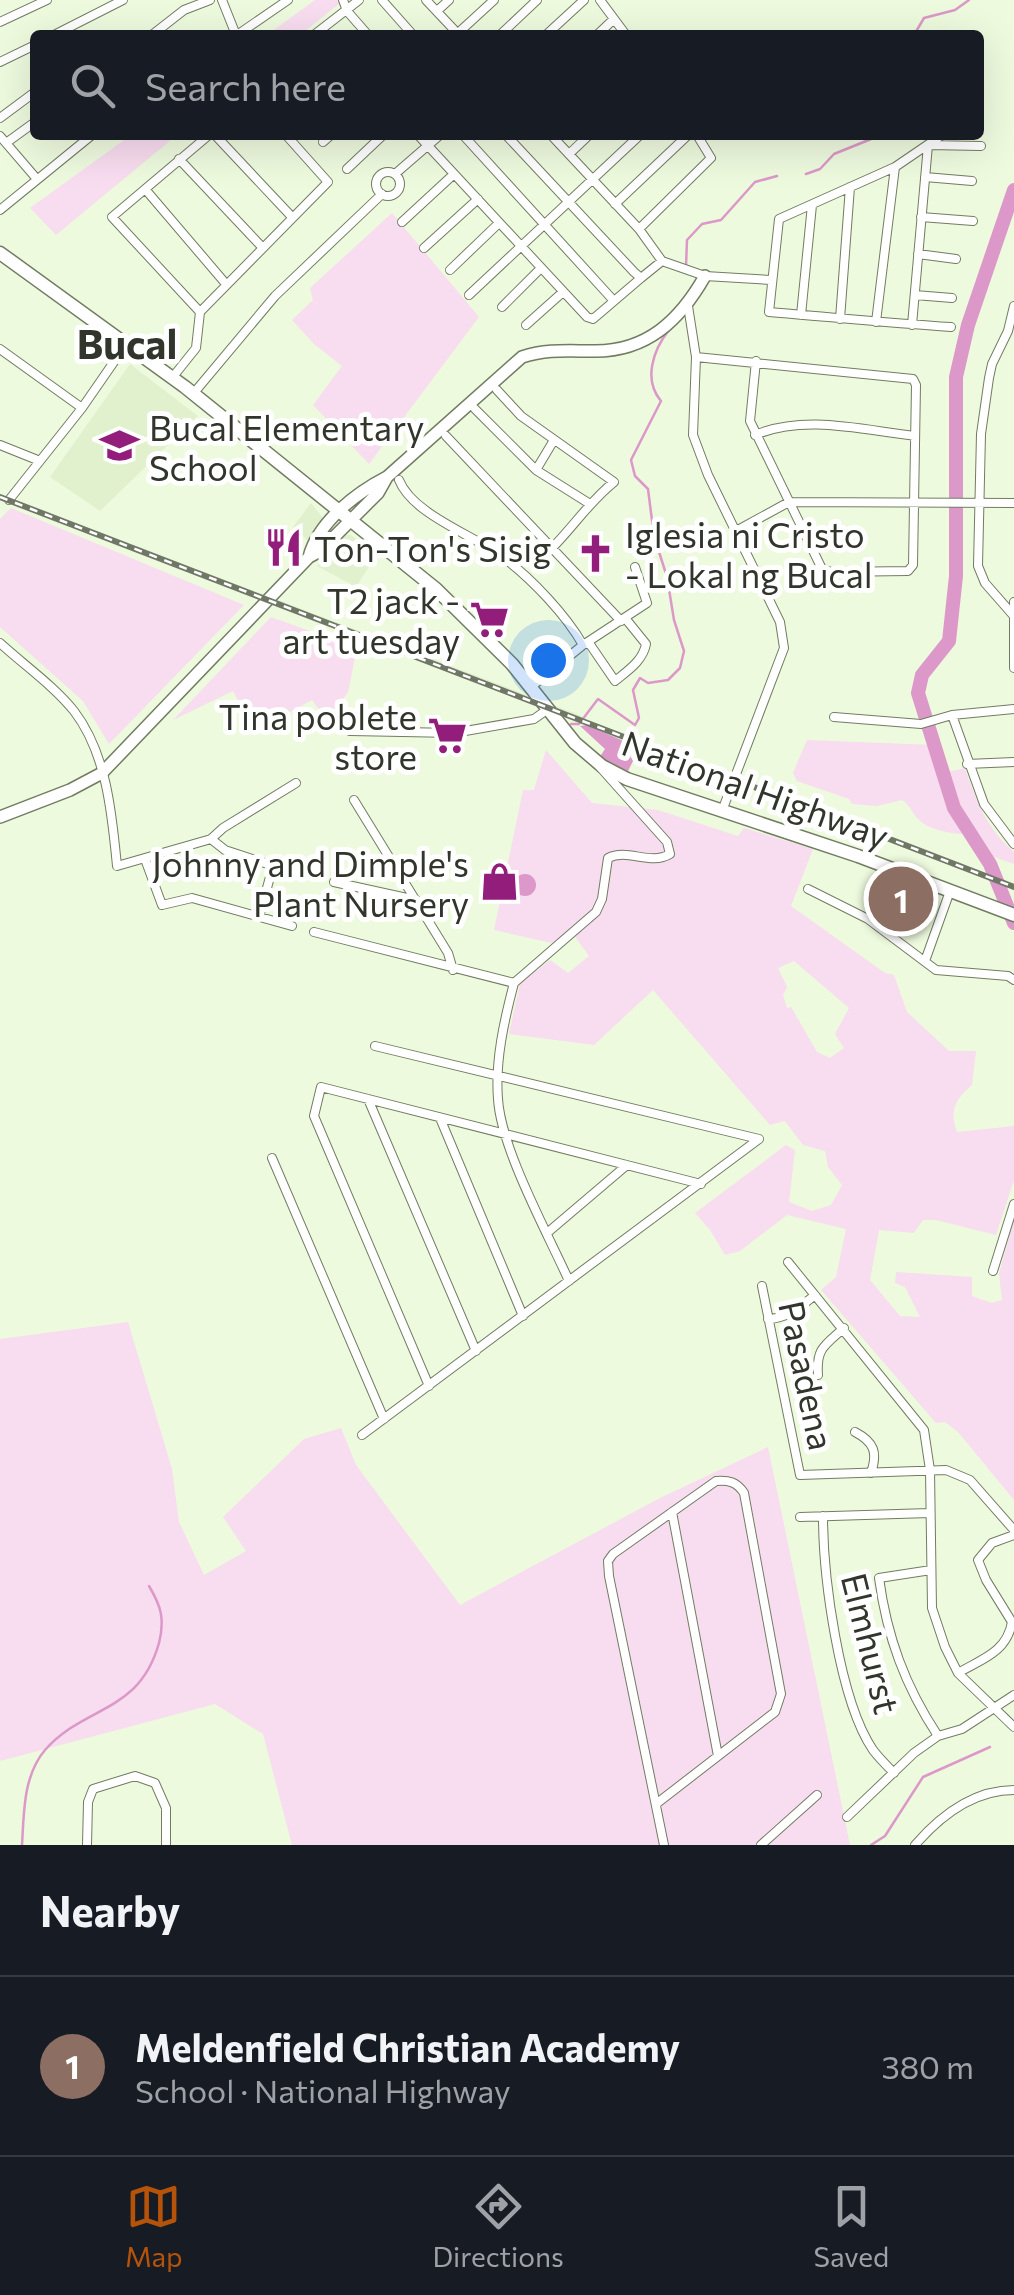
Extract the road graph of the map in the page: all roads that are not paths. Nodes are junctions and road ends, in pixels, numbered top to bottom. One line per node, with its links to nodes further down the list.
1 (47, 0): 20 (street)
2 (179, 0): 16 (street)
3 (210, 0): 16 (street)
4 (222, 0): 23 (street)
5 (343, 0): 17 (street)
6 (359, 0): 17 (street)
7 (382, 0): 27 (street)
8 (426, 0): 18 (street)
9 (449, 0): 18 (street)
10 (494, 0): 29 (street)
11 (537, 0): 30 (street)
12 (584, 0): 31 (street)
13 (600, 0): 19 (street)
14 (286, 1): 24 (street)
15 (116, 2): 21 (street)
16 (184, 10): 22 (street)
17 (347, 11): 25 (street); 26 (street)
18 (437, 12): 28 (street)
19 (614, 19): 32 (street); 33 (street)
20 (0, 22)
21 (63, 30)
22 (158, 30)
23 (234, 30)
24 (243, 30)
25 (325, 30)
26 (364, 30)
27 (406, 30)
28 (454, 30)
29 (462, 30)
30 (505, 30)
31 (551, 30)
32 (603, 30)
33 (622, 30)
34 (30, 47): 35 (street)
35 (0, 62)
36 (30, 96): 37 (street)
37 (0, 118)
38 (30, 125): 39 (street)
39 (3, 139): 67 (street)
40 (85, 140): 67 (street)
41 (205, 140): 61 (street)
42 (217, 140): 78 (street)
43 (290, 140): 78 (street)
44 (325, 140): 56 (street)
45 (378, 140): 63 (street)
46 (423, 140): 58 (street)
47 (435, 140): 58 (street)
48 (468, 140): 83 (street)
49 (511, 140): 74 (street)
50 (556, 140): 60 (street)
51 (584, 140): 60 (street)
52 (635, 140): 68 (street)
53 (683, 140): 75 (street)
54 (699, 140): 84 (street)
55 (934, 140): 57 (street)
56 (323, 142)
57 (928, 144): 59 (street); 62 (street); 66 (street)
58 (428, 146): 64 (street); 65 (street)
59 (980, 146)
60 (569, 154): 68 (street)
61 (179, 159): 71 (street); 85 (street)
62 (895, 167): 70 (street); 109 (street)
63 (347, 169)
64 (395, 174): 72 (street); 72 (street)
65 (454, 174): 73 (street); 81 (street)
66 (925, 177): 69 (street); 79 (street)
67 (36, 178): 77 (street)
68 (592, 180): 74 (street); 75 (street)
69 (972, 181)
70 (850, 187): 76 (street); 108 (street)
71 (145, 189): 97 (street); 106 (street)
72 (382, 194): 119 (street)
73 (478, 200): 82 (street); 87 (street)
74 (569, 203): 83 (street); 95 (street)
75 (615, 204): 84 (street)
76 (812, 204): 96 (street); 107 (street)
77 (0, 210)
78 (292, 217): 85 (street)
79 (922, 217): 80 (street); 89 (street)
80 (972, 221)
81 (402, 222)
82 (499, 223): 86 (street); 93 (street)
83 (545, 225): 86 (street); 102 (street)
84 (638, 230): 91 (street)
85 (262, 247): 97 (street)
86 (522, 247): 92 (street); 99 (street)
87 (424, 248)
88 (0, 254): 113 (main road, National Highway)
89 (918, 254): 90 (street); 100 (street)
90 (956, 259)
91 (662, 261): 94 (street); 95 (street)
92 (541, 268): 98 (street); 105 (street)
93 (450, 270)
94 (699, 274): 96 (street); 103 (main road)
95 (641, 278): 102 (street)
96 (770, 280): 107 (street)
97 (226, 284): 106 (street)
98 (562, 292): 102 (street); 110 (street)
99 (468, 295)
100 (914, 295): 101 (street); 111 (street)
101 (952, 298)
102 (614, 301)
103 (688, 306): 115 (street); 129 (main road)
104 (1014, 306): 132 (street)
105 (502, 307)
106 (200, 312): 117 (street)
107 (802, 315): 108 (street)
108 (840, 320): 109 (street)
109 (876, 322): 111 (street)
110 (526, 325)
111 (912, 325): 112 (street)
112 (951, 328)
113 (126, 343): 117 (main road, National Highway); 120 (street)
114 (1, 351): 120 (street)
115 (696, 357): 116 (street); 137 (street)
116 (756, 361): 122 (street); 124 (street)
117 (172, 378): 119 (main road, National Highway)
118 (497, 390): 125 (street)
119 (193, 394): 136 (main road, National Highway)
120 (82, 408): 127 (street)
121 (475, 408): 128 (street)
122 (754, 435): 124 (street); 131 (street)
123 (446, 436): 138 (street)
124 (915, 436): 133 (street)
125 (554, 440): 128 (street); 135 (street)
126 (0, 445): 127 (street)
127 (40, 461): 130 (street)
128 (536, 470): 135 (street)
129 (393, 478): 136 (main road); 144 (street)
130 (9, 500)
131 (789, 502): 133 (street); 133 (street); 137 (street)
132 (980, 502): 133 (street); 134 (street); 141 (street)
133 (914, 503)
134 (1014, 503)
135 (590, 504): 138 (street)
136 (344, 515): 146 (main road, National Highway); 155 (main road)
137 (736, 532): 158 (street)
138 (552, 548): 142 (street)
139 (635, 567): 142 (street)
140 (1014, 602): 141 (street)
141 (1013, 615): 145 (street)
142 (623, 620): 144 (street); 144 (street)
143 (0, 643): 155 (street)
144 (586, 644): 146 (street)
145 (1014, 668)
146 (531, 687): 147 (main road, National Highway)
147 (548, 709): 151 (street); 152 (main road, National Highway)
148 (1014, 709): 149 (street)
149 (952, 715): 150 (street); 154 (street)
150 (834, 718)
151 (350, 732)
152 (595, 760): 158 (main road, National Highway); 176 (street)
153 (1014, 762): 154 (street)
154 (967, 764): 161 (street)
155 (102, 772): 159 (main road); 162 (street)
156 (296, 783): 160 (street)
157 (354, 800): 168 (street)
158 (722, 810): 167 (main road, National Highway)
159 (0, 817)
160 (212, 839): 162 (street); 163 (street)
161 (1014, 844)
162 (145, 859): 170 (street)
163 (273, 866): 164 (street); 170 (street)
164 (292, 872)
165 (334, 882): 168 (street)
166 (808, 889): 173 (street)
167 (950, 891): 169 (main road, National Highway); 173 (street)
168 (416, 900): 174 (street)
169 (1014, 915)
170 (260, 917): 171 (street)
171 (292, 926)
172 (314, 932): 174 (street)
173 (925, 961): 175 (street)
174 (453, 970): 176 (street)
175 (1014, 980)
176 (514, 984): 178 (street)
177 (374, 1046): 178 (street)
178 (497, 1074): 181 (street); 184 (street)
179 (368, 1100): 180 (street); 195 (street); 197 (street)
180 (440, 1118): 181 (street); 192 (street)
181 (505, 1134): 183 (street); 186 (street)
182 (272, 1158): 198 (street)
183 (627, 1165): 184 (street); 186 (street)
184 (701, 1184): 189 (street)
185 (1014, 1204): 188 (street)
186 (547, 1233): 189 (street)
187 (788, 1262): 191 (street)
188 (993, 1271)
189 (569, 1282): 192 (street)
190 (762, 1286): 193 (street, Pasadena)
191 (815, 1295): 193 (street); 194 (street)
192 (523, 1316): 195 (street)
193 (768, 1319): 202 (street, Pasadena)
194 (844, 1328): 196 (street); 201 (street)
195 (476, 1350): 197 (street)
196 (818, 1375)
197 (428, 1386): 198 (street)
198 (384, 1419): 200 (street)
199 (855, 1432): 202 (street)
200 (362, 1436)
201 (930, 1470): 202 (street); 204 (street); 207 (street)
202 (871, 1472)
203 (672, 1512): 214 (street); 214 (street); 218 (street)
204 (930, 1514): 205 (street); 208 (street)
205 (823, 1516): 206 (street); 215 (street, Elmhurst)
206 (800, 1517)
207 (1014, 1532): 209 (street)
208 (930, 1570): 209 (street); 213 (street)
209 (958, 1673): 211 (street)
210 (1014, 1694): 211 (street)
211 (993, 1706): 212 (street); 213 (street)
212 (1014, 1727)
213 (938, 1736): 215 (street)
214 (718, 1756): 218 (street)
215 (894, 1773): 219 (street)
216 (1014, 1790): 224 (street)
217 (818, 1796): 223 (street)
218 (656, 1804): 222 (street)
219 (847, 1817)
220 (87, 1845): 221 (street)
221 (166, 1845)
222 (664, 1845)
223 (761, 1845)
224 (915, 1845)

